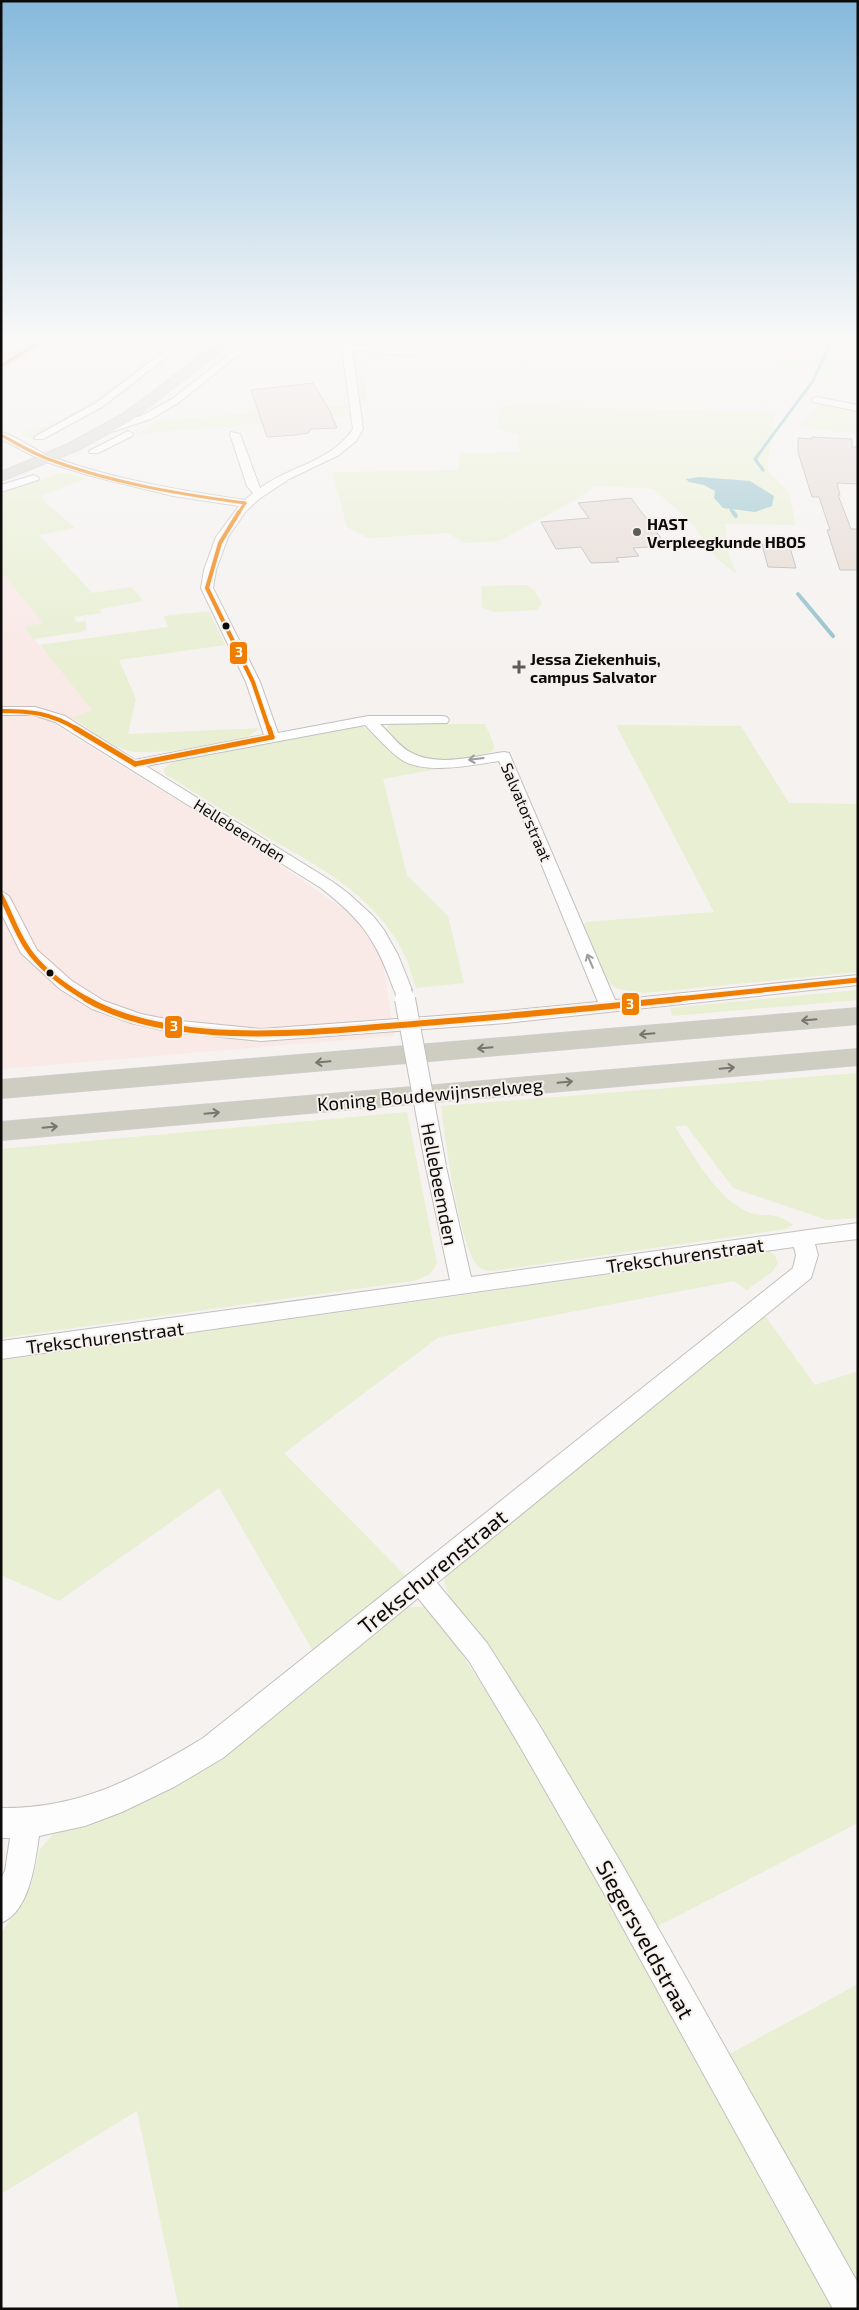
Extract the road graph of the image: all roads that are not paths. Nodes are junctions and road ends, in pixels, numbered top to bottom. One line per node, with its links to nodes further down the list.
1 (23, 450): 6 (street)
2 (46, 450): 6 (highway)
3 (51, 450): 6 (highway)
4 (240, 450): 11 (street)
5 (337, 450): 11 (street)
6 (36, 455): 7 (highway); 8 (highway); 12 (street)
7 (1, 465)
8 (1, 477)
9 (34, 478): 10 (street)
10 (1, 490)
11 (259, 493): 12 (street)
12 (245, 503): 16 (street)
13 (1, 711): 17 (street, Hellebeemden)
14 (368, 720): 15 (street); 16 (street); 20 (street, Salvatorstraat, one-way to 14)
15 (442, 720)
16 (272, 737): 17 (street)
17 (135, 764): 27 (street, Hellebeemden, bridge)
18 (1, 896): 20 (street)
19 (858, 980): 20 (street)
20 (609, 1006)
21 (858, 1016): 23 (highway, one-way to 23)
22 (858, 1057): 24 (highway, Koning Boudewijnsnelweg, one-way to 22)
23 (1, 1089)
24 (1, 1131)
25 (858, 1231): 26 (street, Trekschurenstraat)
26 (803, 1239): 27 (street, Trekschurenstraat); 29 (street, Trekschurenstraat)
27 (462, 1285): 28 (street, Trekschurenstraat)
28 (1, 1350)
29 (420, 1581): 30 (street, Trekschurenstraat); 32 (street, Siegersveldstraat)
30 (14, 1824): 31 (street)
31 (1, 1908)
32 (853, 2309)

